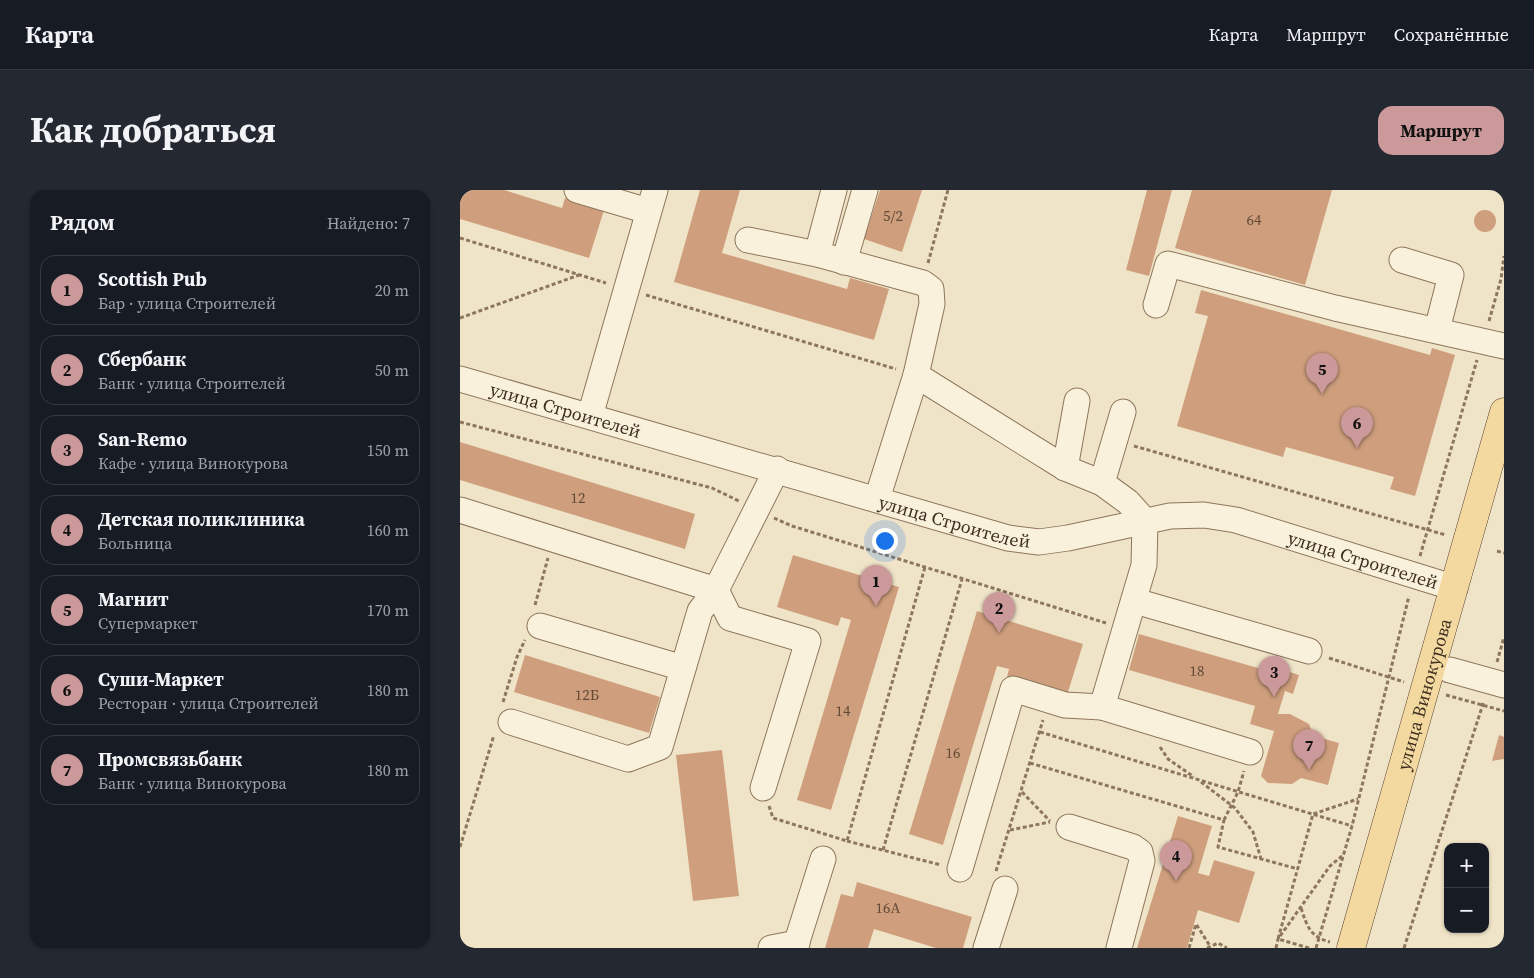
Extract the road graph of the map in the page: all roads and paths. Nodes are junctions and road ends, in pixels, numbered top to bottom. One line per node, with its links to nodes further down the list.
1 (577, 190): 5 (street)
2 (834, 190): 8 (street)
3 (865, 190): 11 (street)
4 (948, 190): 13 (path)
5 (651, 200): 14 (street)
6 (460, 238): 12 (path)
7 (748, 240): 8 (street)
8 (817, 254): 11 (street)
9 (1504, 256): 18 (path)
10 (1402, 260): 17 (street)
11 (844, 262): 13 (street)
12 (580, 275): 14 (path); 16 (path)
13 (923, 283): 19 (street)
14 (626, 289): 19 (path); 24 (street)
15 (1156, 305): 17 (street)
16 (460, 318)
17 (1437, 330): 18 (street)
18 (1494, 343): 35 (path)
19 (916, 375): 27 (street); 31 (street)
20 (460, 379): 24 (street, улица Строителей)
21 (1077, 401): 27 (street)
22 (1123, 412): 26 (street)
23 (1504, 412): 44 (main road, улица Винокурова)
24 (590, 416): 28 (street, улица Строителей)
25 (460, 422): 32 (path)
26 (1115, 440): 29 (street); 35 (path)
27 (1065, 468): 29 (street)
28 (777, 469): 31 (street, улица Строителей); 32 (street)
29 (1102, 483): 34 (street)
30 (1504, 483): 44 (main road, улица Винокурова)
31 (877, 499): 34 (street, улица Строителей)
32 (756, 509): 40 (path); 43 (street)
33 (460, 510): 37 (street)
34 (1145, 521): 41 (street, улица Строителей); 45 (street)
35 (1428, 529): 36 (path); 41 (path)
36 (1453, 537)
37 (553, 539): 43 (street); 46 (path)
38 (1497, 551): 39 (path)
39 (1504, 553)
40 (925, 568): 42 (path); 74 (path)
41 (1415, 575): 44 (street, улица Строителей); 53 (path)
42 (962, 579): 47 (path); 76 (path)
43 (716, 590): 52 (street); 64 (street)
44 (1464, 590): 51 (main road, улица Винокурова)
45 (1135, 601): 47 (street); 50 (street)
46 (534, 624): 52 (street); 58 (path)
47 (1126, 629): 57 (street)
48 (1504, 637): 49 (path)
49 (1504, 647)
50 (1309, 651): 53 (path)
51 (1441, 667): 54 (street); 87 (main road, улица Винокурова); 97 (main road, улица Винокурова)
52 (683, 668): 58 (street)
53 (1388, 677): 67 (path)
54 (1504, 685)
55 (1049, 700): 57 (street); 60 (path); 81 (street)
56 (1482, 705): 98 (path)
57 (1102, 708): 59 (street)
58 (503, 720): 75 (path)
59 (1145, 720): 61 (street); 63 (path)
60 (1040, 732): 62 (path); 63 (path)
61 (1250, 752)
62 (1030, 763): 65 (path); 70 (path)
63 (1198, 780): 66 (path); 68 (path)
64 (763, 788): 74 (path)
65 (1022, 792): 71 (path); 73 (path)
66 (1238, 792): 68 (path); 69 (path)
67 (1358, 799): 69 (path); 72 (path)
68 (1232, 805): 70 (path); 79 (path)
69 (1312, 814): 72 (path); 80 (path)
70 (1224, 820): 79 (path)
71 (1060, 824): 73 (path); 91 (street)
72 (1352, 826): 77 (path)
73 (1010, 830): 82 (path)
74 (847, 841): 76 (path)
75 (460, 847)
76 (883, 850): 81 (path)
77 (1342, 856): 83 (path); 85 (path)
78 (823, 859): 86 (street)
79 (1261, 859): 80 (path)
80 (1298, 869): 84 (path)
81 (960, 870)
82 (1005, 889): 90 (street)
83 (1300, 907): 84 (path); 85 (path)
84 (1278, 939): 94 (path); 95 (path)
85 (1319, 939): 87 (path); 96 (path)
86 (796, 946): 89 (street)
87 (1343, 946)
88 (1208, 947): 92 (path); 93 (path)
89 (771, 948)
90 (986, 948)
91 (1118, 948)
92 (1189, 948)
93 (1227, 948)
94 (1276, 948)
95 (1309, 948)
96 (1316, 948)
97 (1369, 948)
98 (1404, 948)

